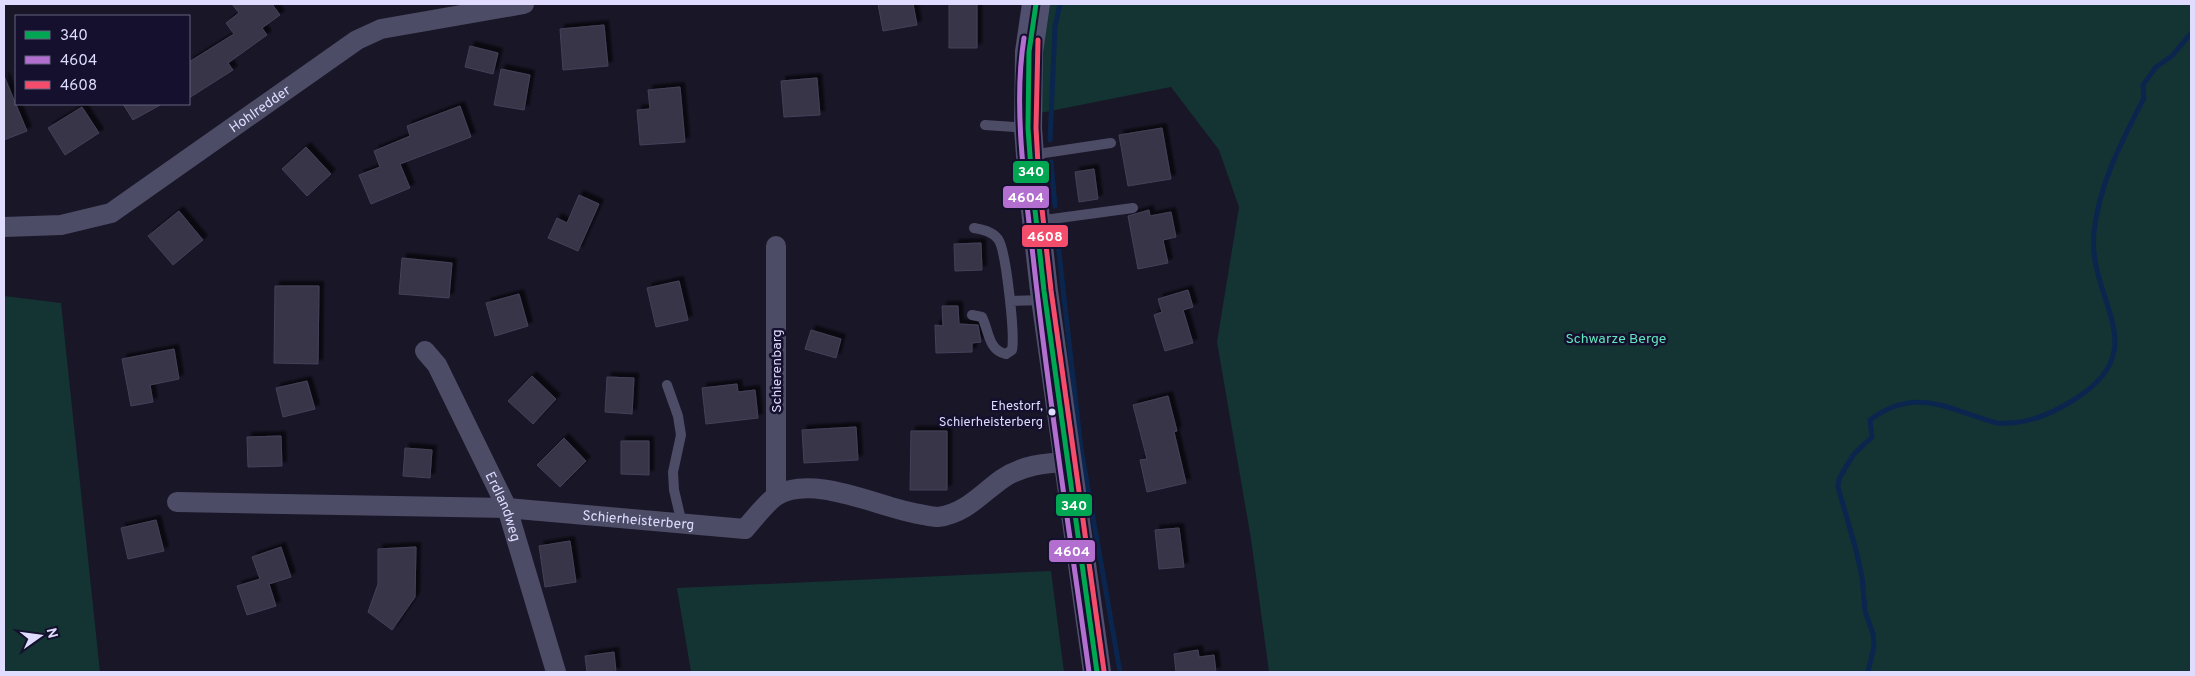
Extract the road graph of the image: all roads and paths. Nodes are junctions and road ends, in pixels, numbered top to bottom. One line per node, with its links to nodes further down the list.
1 (524, 4): 9 (street, Hohlredder)
2 (1036, 4): 4 (main road)
3 (985, 125): 4 (lane)
4 (1028, 128): 6 (main road)
5 (1111, 143): 6 (lane)
6 (1030, 155): 8 (main road)
7 (1133, 208): 8 (lane)
8 (1036, 221): 12 (main road)
9 (4, 227)
10 (974, 228): 13 (lane)
11 (776, 246): 18 (street, Schierenbarg)
12 (1045, 300): 13 (lane); 17 (main road)
13 (1010, 301): 14 (lane)
14 (972, 315)
15 (426, 352): 20 (street, Erdlandweg)
16 (667, 385): 21 (lane)
17 (1068, 462): 18 (street); 23 (main road)
18 (776, 496): 21 (street, Schierheisterberg)
19 (177, 502): 20 (street, Schierheisterberg)
20 (507, 508): 21 (street, Schierheisterberg); 22 (street, Erdlandweg)
21 (682, 524)
22 (556, 672)
23 (1097, 672)

